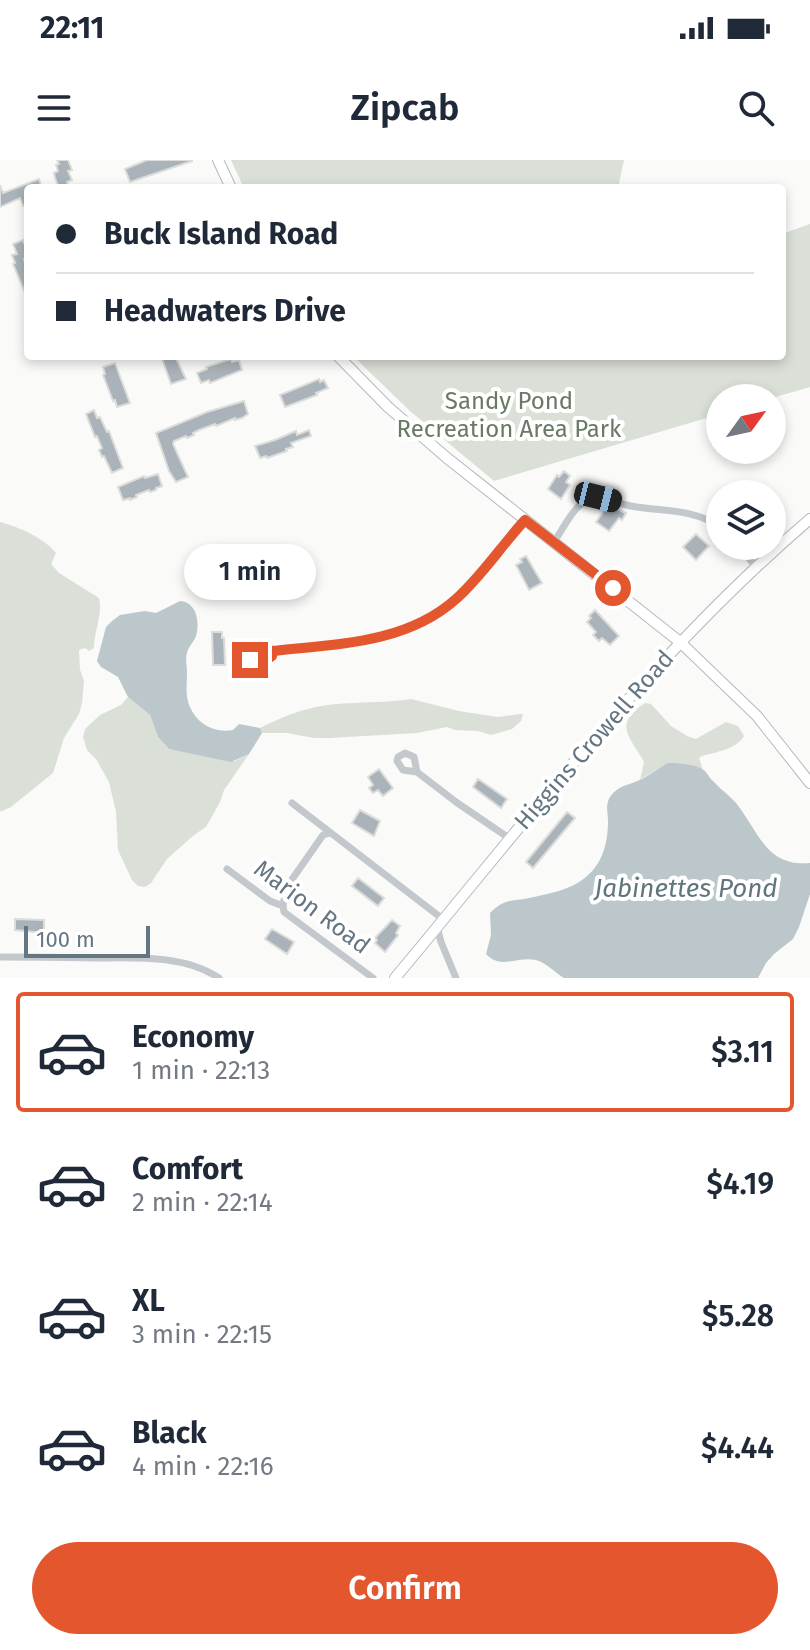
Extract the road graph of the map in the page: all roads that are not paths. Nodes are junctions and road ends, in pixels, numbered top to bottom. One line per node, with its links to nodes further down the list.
1 (218, 160): 2 (main road)
2 (229, 184)
3 (342, 360): 6 (main road)
4 (706, 517): 7 (street)
5 (810, 519): 9 (main road, Higgins Crowell Road)
6 (525, 520): 7 (main road); 11 (street)
7 (554, 542): 10 (main road)
8 (750, 560): 9 (street)
9 (756, 567): 10 (main road, Higgins Crowell Road)
10 (680, 642): 13 (main road); 16 (main road, Higgins Crowell Road)
11 (273, 651)
12 (417, 772): 16 (street)
13 (809, 780)
14 (292, 803): 15 (street)
15 (330, 833): 18 (street); 19 (street)
16 (509, 838): 19 (main road, Higgins Crowell Road)
17 (227, 869): 18 (street, Marion Road)
18 (283, 906): 22 (street, Marion Road)
19 (441, 924): 23 (main road, Higgins Crowell Road); 24 (street)
20 (0, 957): 21 (street)
21 (219, 978)
22 (373, 978)
23 (395, 978)
24 (456, 978)

